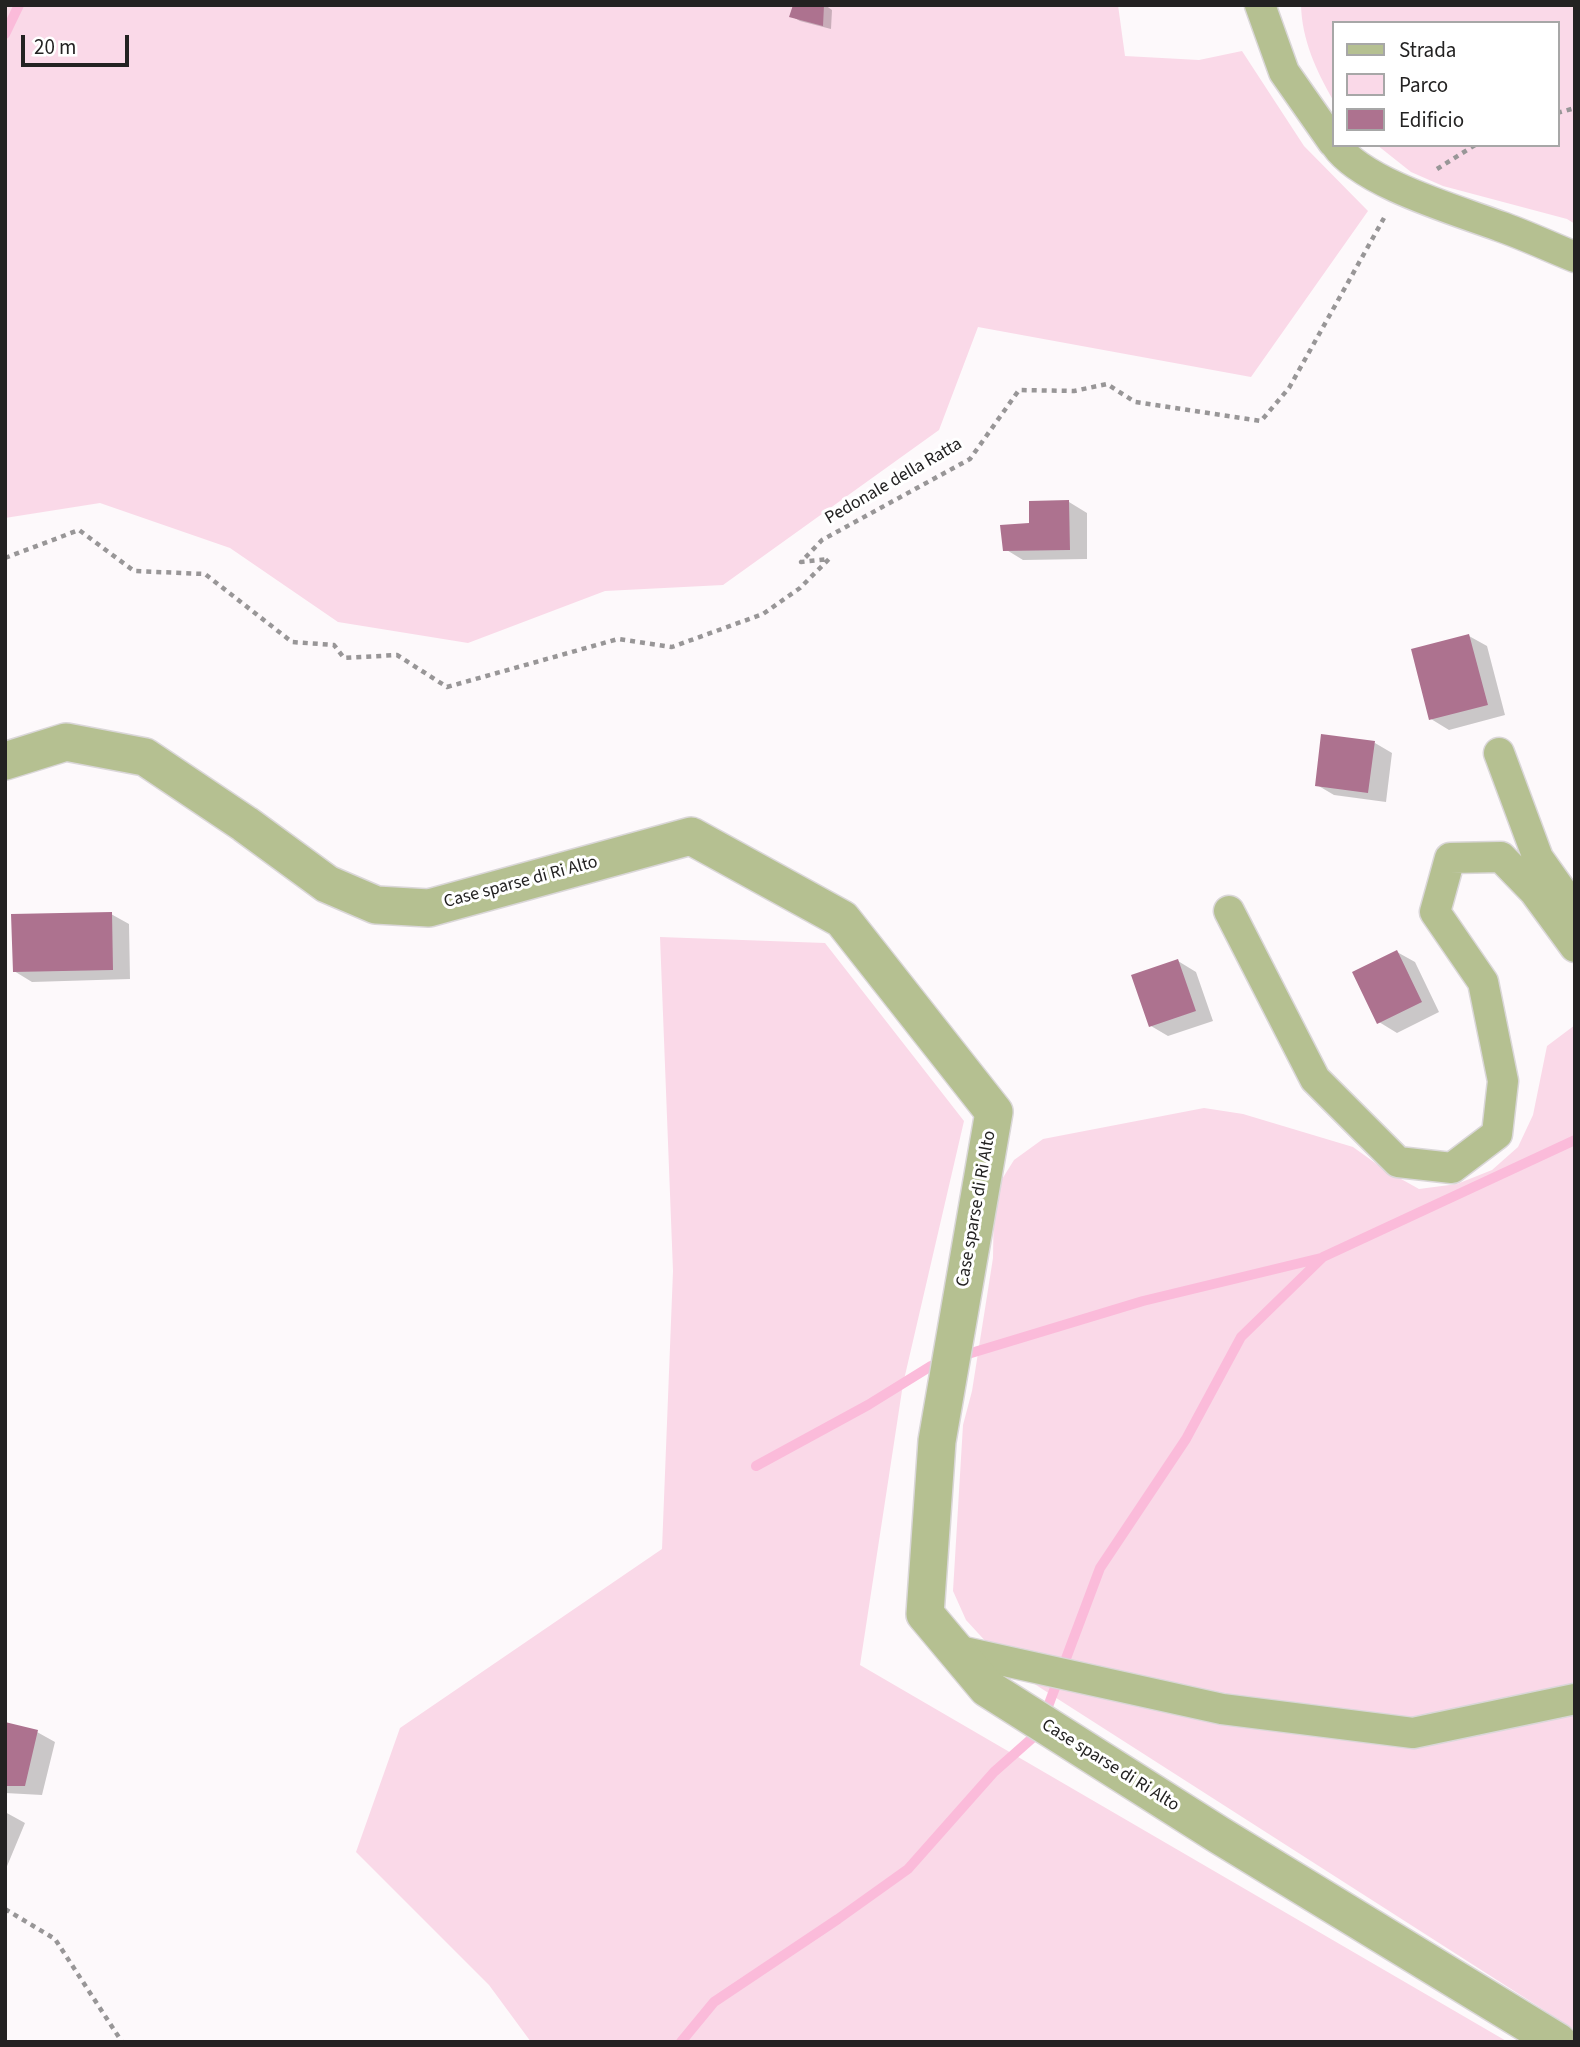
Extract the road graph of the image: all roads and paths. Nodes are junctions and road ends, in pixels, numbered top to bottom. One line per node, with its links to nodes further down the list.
1 (1260, 5): 2 (street)
2 (1332, 141)
3 (1336, 147): 5 (street)
4 (1472, 147): 5 (path, Pedonale della Ratta)
5 (1400, 190): 6 (street); 7 (path, Pedonale della Ratta)
6 (1575, 257)
7 (5, 558)
8 (1499, 752): 10 (street)
9 (5, 761): 13 (street, Case sparse di Ri Alto)
10 (1575, 910)
11 (1229, 911): 12 (street)
12 (1575, 947)
13 (956, 1650): 14 (street); 17 (street, Case sparse di Ri Alto)
14 (1575, 1699)
15 (5, 1909): 16 (path)
16 (122, 2042)
17 (1558, 2042)

